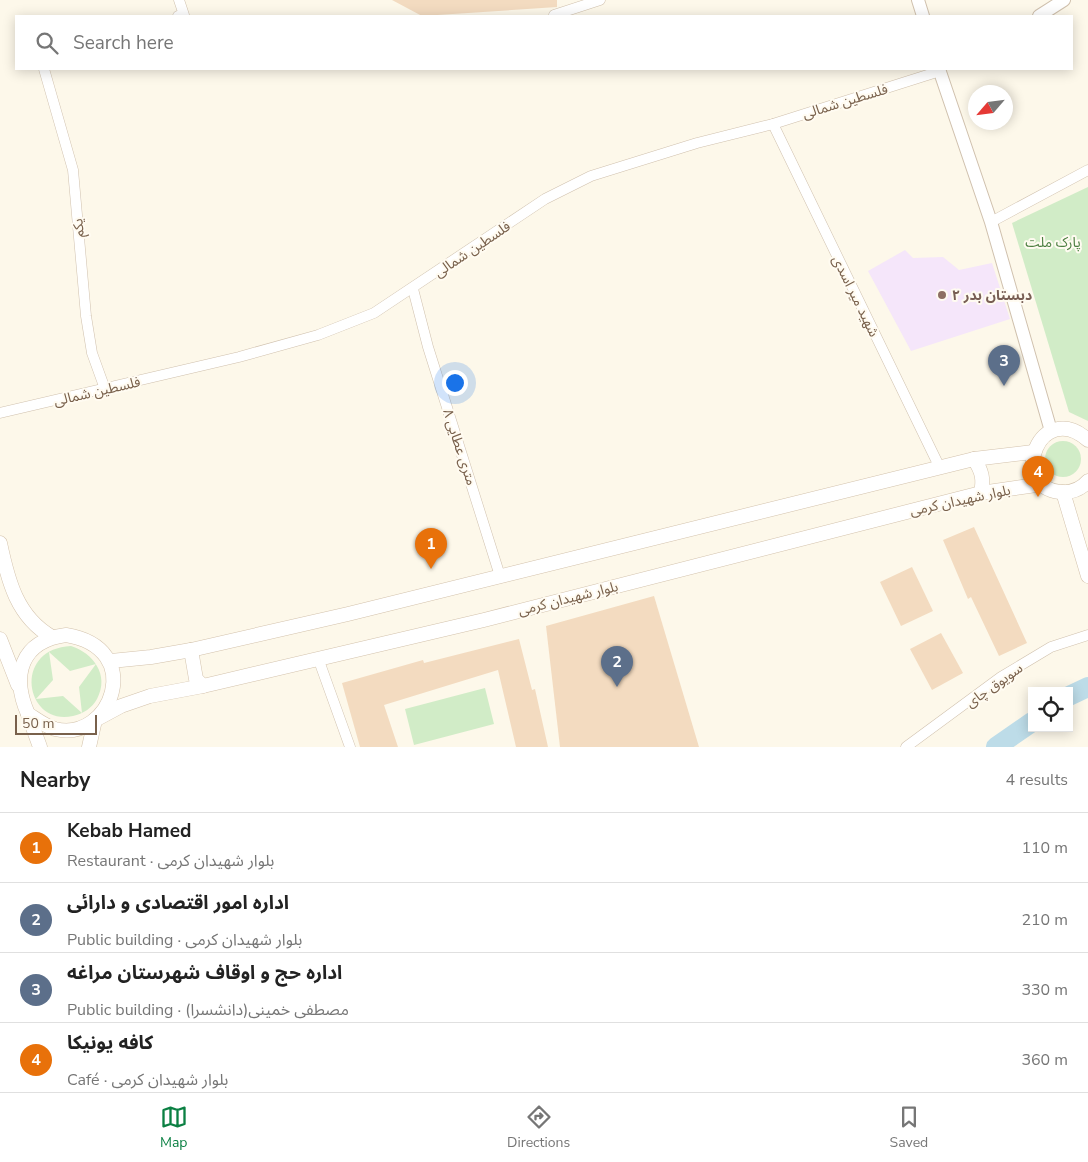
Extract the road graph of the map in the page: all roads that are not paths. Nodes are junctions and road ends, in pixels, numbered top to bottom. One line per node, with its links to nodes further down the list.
1 (179, 0): 5 (street)
2 (600, 0): 6 (street)
3 (918, 0): 7 (street)
4 (1064, 0): 8 (street)
5 (184, 15)
6 (554, 15)
7 (923, 15)
8 (1041, 15)
9 (44, 70): 15 (street, یکم)
10 (941, 70): 11 (street, فلسطین شمالی); 13 (street)
11 (773, 124): 14 (street, فلسطین شمالی); 21 (street, شهید میر اسدی)
12 (1088, 170): 13 (street)
13 (991, 222): 17 (street)
14 (413, 289): 15 (street, فلسطین شمالی); 27 (street, ۸ متری عطایی)
15 (105, 389): 16 (street, فلسطین شمالی)
16 (0, 413)
17 (1051, 431): 18 (main road); 19 (main road)
18 (1088, 440)
19 (1033, 452): 20 (main road); 22 (main road)
20 (974, 459): 21 (main road); 25 (main road)
21 (940, 468): 27 (main road)
22 (1043, 484): 24 (main road); 25 (main road, بلوار شهیدان کرمی)
23 (1087, 486): 24 (main road)
24 (1063, 492): 28 (main road)
25 (981, 493): 34 (main road, بلوار شهیدان کرمی)
26 (0, 543): 29 (main road)
27 (500, 576): 33 (main road)
28 (1088, 576)
29 (3, 578): 31 (main road)
30 (1088, 635): 43 (street, سویوق چای)
31 (52, 637): 35 (main road); 37 (main road)
32 (0, 639): 37 (main road)
33 (191, 650): 35 (main road); 36 (main road)
34 (318, 658): 36 (main road, بلوار شهیدان کرمی); 42 (street)
35 (111, 661): 39 (main road)
36 (203, 686): 39 (main road, بلوار شهیدان کرمی)
37 (19, 687): 38 (main road)
38 (28, 714): 39 (main road); 40 (main road)
39 (96, 720): 41 (main road)
40 (40, 747)
41 (89, 747)
42 (350, 747)
43 (906, 747)

